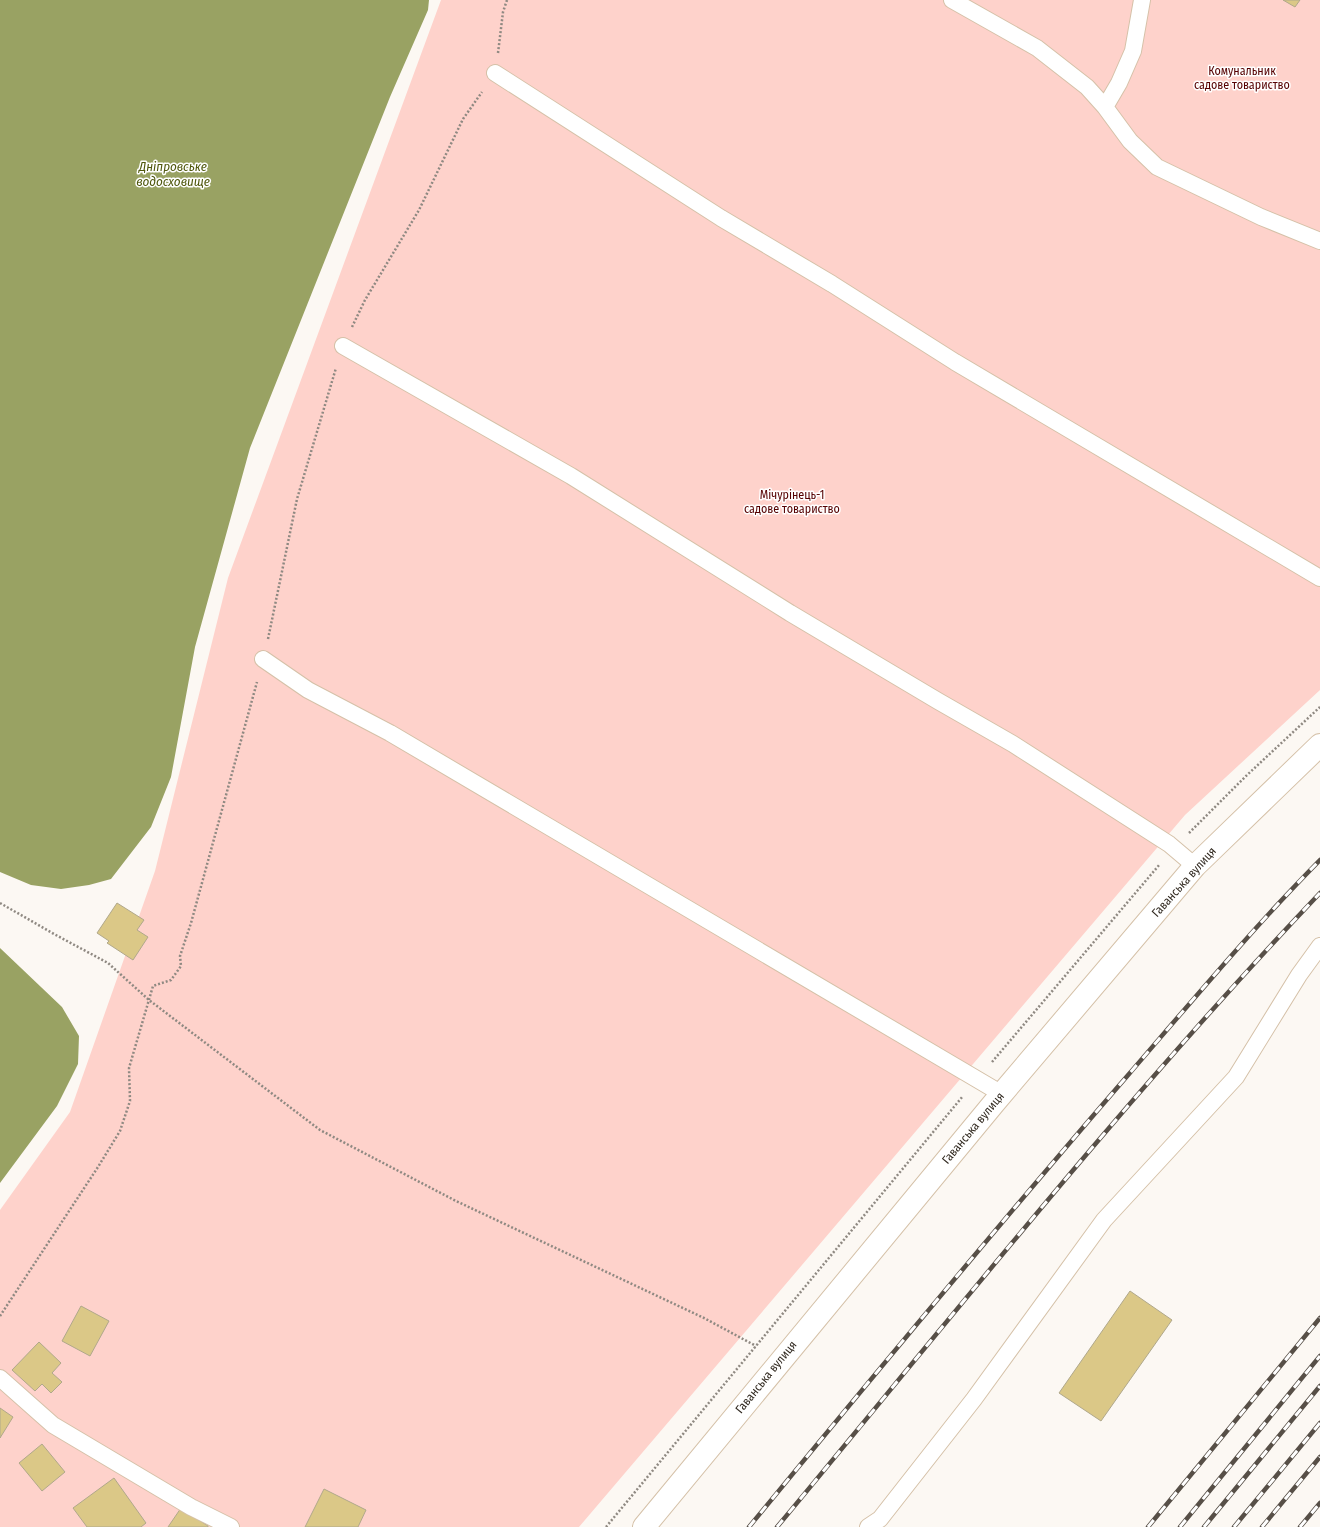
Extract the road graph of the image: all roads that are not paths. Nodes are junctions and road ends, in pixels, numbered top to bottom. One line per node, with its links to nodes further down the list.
1 (952, 0): 4 (lane)
2 (1142, 0): 4 (lane)
3 (495, 73): 7 (lane)
4 (1105, 106): 5 (lane)
5 (1320, 240)
6 (343, 346): 10 (lane)
7 (1320, 578)
8 (263, 659): 12 (lane)
9 (1320, 745): 10 (main road, Гаванська вулиця)
10 (1195, 866): 12 (main road, Гаванська вулиця)
11 (1320, 946): 14 (lane)
12 (1002, 1094): 16 (main road, Гаванська вулиця)
13 (0, 1378): 15 (lane)
14 (876, 1524)
15 (231, 1527)
16 (644, 1527)

